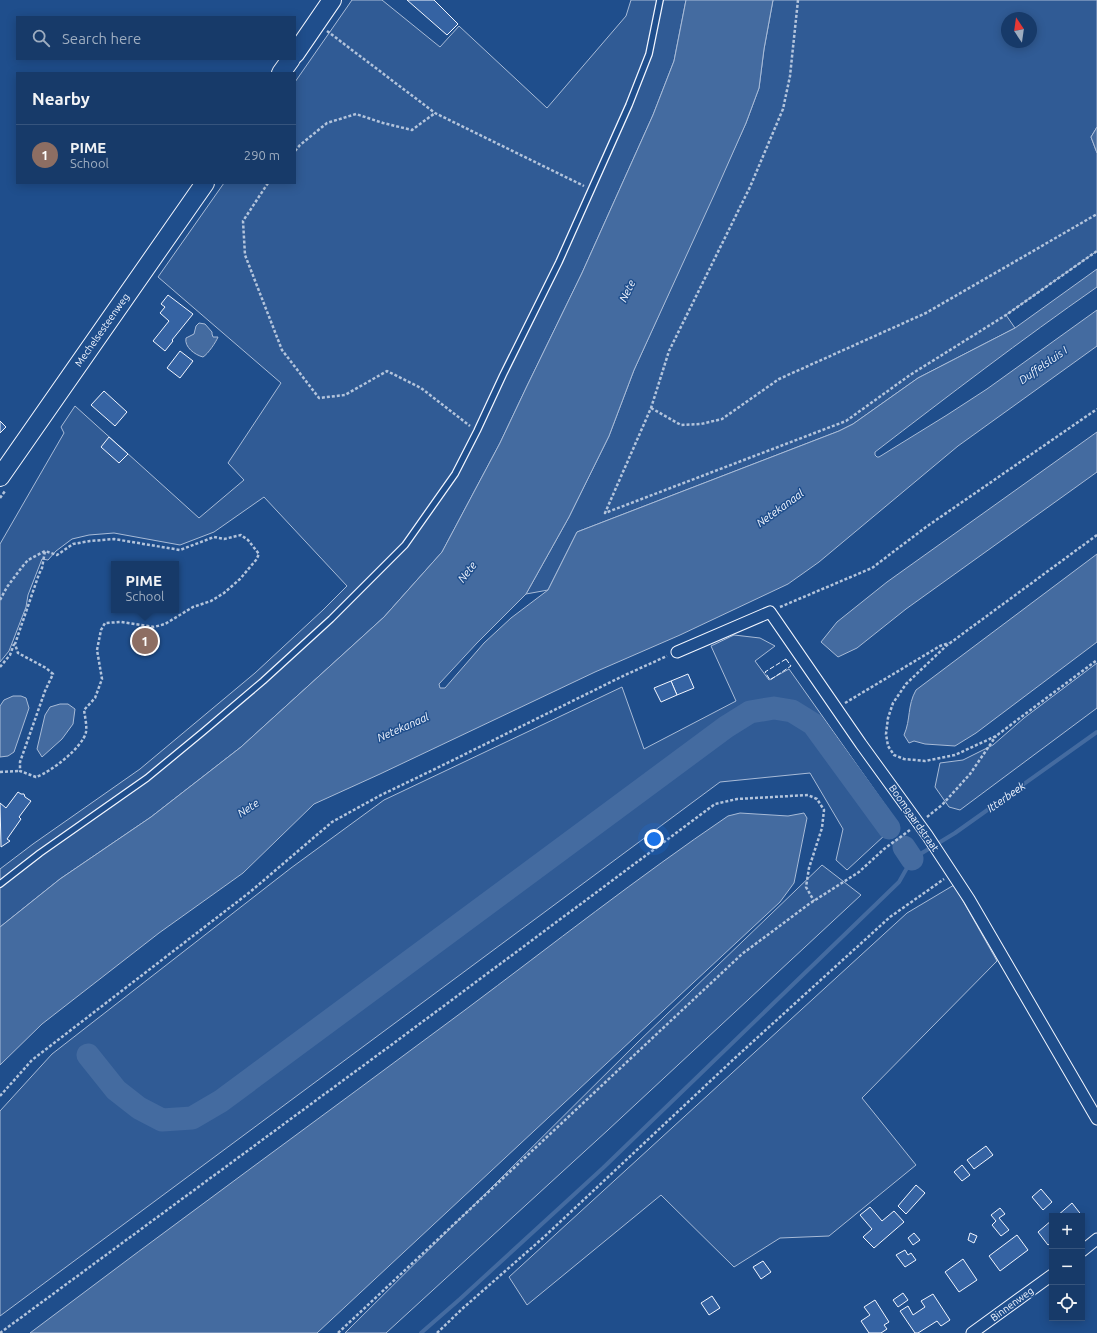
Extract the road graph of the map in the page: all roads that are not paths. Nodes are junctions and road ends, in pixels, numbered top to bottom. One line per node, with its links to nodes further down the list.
1 (332, 0): 3 (main road)
2 (660, 0): 9 (lane)
3 (296, 53)
4 (290, 60): 5 (main road)
5 (282, 72)
6 (204, 184): 7 (main road, Mechelsesteenweg)
7 (0, 477)
8 (677, 652): 10 (street, Boomgaardstraat)
9 (0, 884)
10 (1097, 1118)
11 (1097, 1239): 12 (street)
12 (1084, 1249)
13 (1049, 1277): 14 (street, Binnenweg)
14 (972, 1333)

